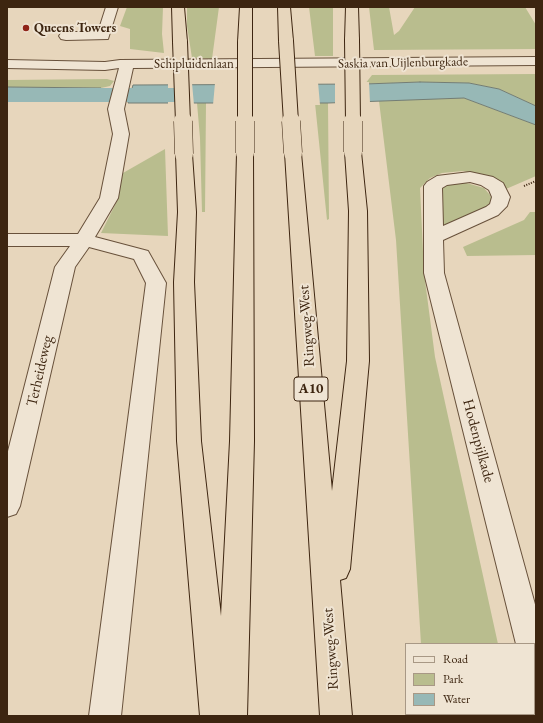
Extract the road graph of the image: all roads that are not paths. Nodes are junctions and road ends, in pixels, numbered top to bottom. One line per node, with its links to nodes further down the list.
1 (112, 7): 7 (street)
2 (178, 7): 19 (highway, bridge)
3 (246, 7): 20 (highway, bridge)
4 (284, 7): 16 (highway, Ringweg-West / A10, bridge)
5 (352, 7): 16 (highway, A10, bridge)
6 (7, 56): 7 (street, Schipluidenlaan)
7 (56, 61): 9 (street, Schipluidenlaan); 10 (street, Schipluidenlaan)
8 (536, 61): 11 (street, Saskia van Uijlenburgkade)
9 (7, 64)
10 (124, 64): 11 (street, Schipluidenlaan); 14 (street, Terheideweg)
11 (269, 64)
12 (434, 237): 17 (street, Hodenpijlkade)
13 (7, 240): 14 (street)
14 (84, 240): 15 (street, Terheideweg); 18 (street)
15 (7, 506)
16 (330, 624): 21 (highway, Ringweg-West / A10)
17 (531, 643)
18 (105, 716)
19 (216, 716)
20 (231, 716)
21 (336, 716)

